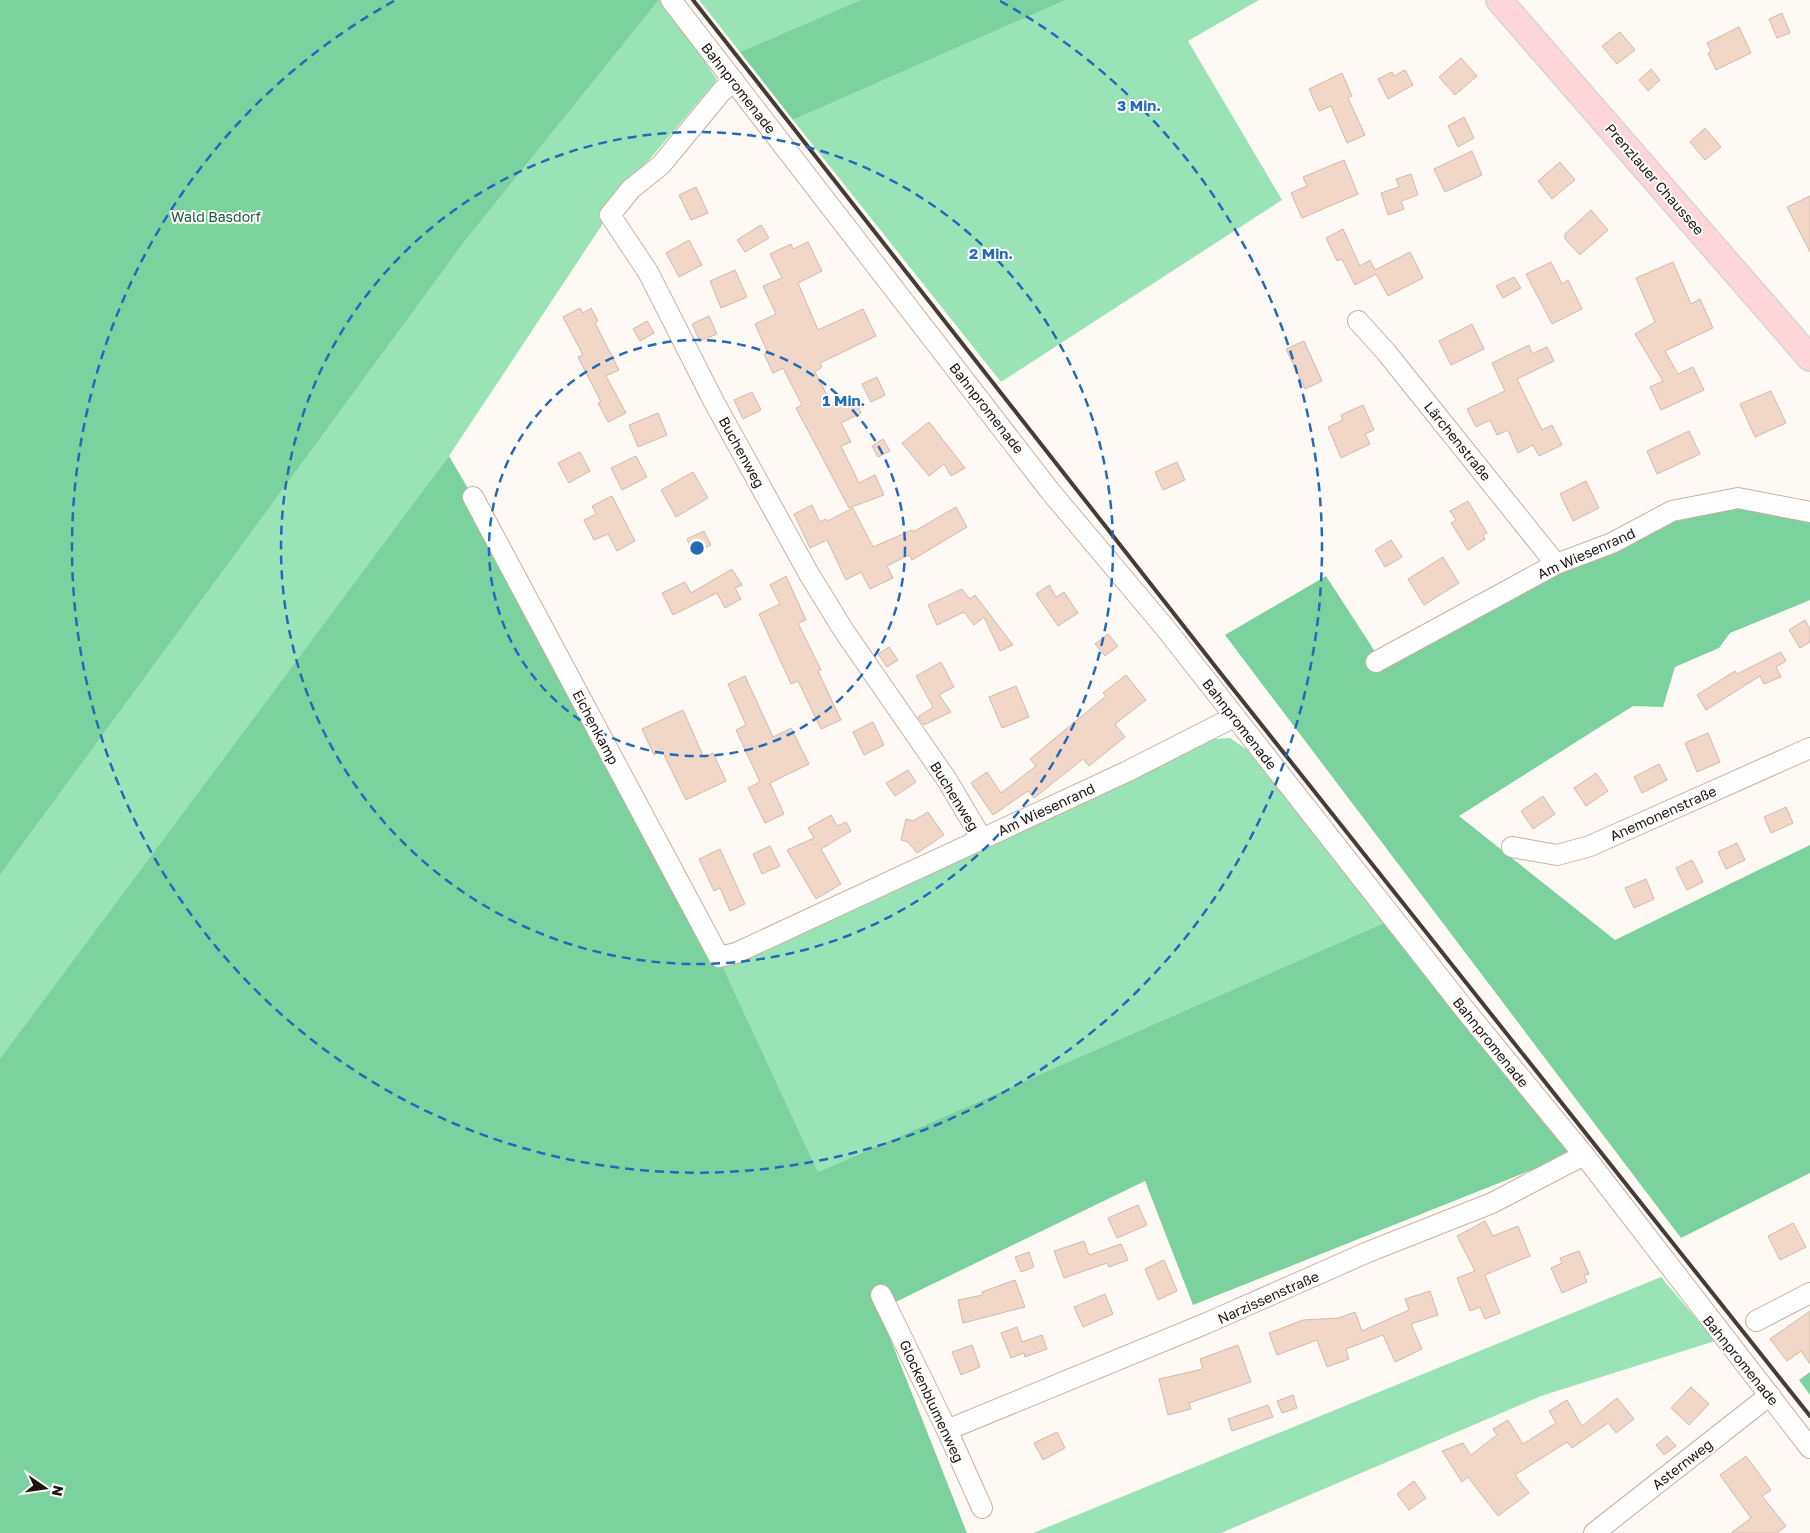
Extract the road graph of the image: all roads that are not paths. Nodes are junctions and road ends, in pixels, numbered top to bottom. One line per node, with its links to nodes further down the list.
1 (671, 0): 3 (street, Bahnpromenade)
2 (1499, 0): 5 (main road, Prenzlauer Chaussee)
3 (734, 81): 10 (street, Bahnpromenade); 12 (street, Buchenweg)
4 (1358, 321): 8 (street, Lärchenstraße)
5 (1810, 358)
6 (473, 497): 14 (street, Eichenkamp)
7 (1810, 512): 8 (street, Am Wiesenrand)
8 (1556, 564): 9 (street, Am Wiesenrand)
9 (1376, 662)
10 (1234, 717): 12 (street, Am Wiesenrand); 15 (street, Bahnpromenade)
11 (1810, 748): 13 (street, Anemonenstraße)
12 (982, 839): 14 (street, Am Wiesenrand)
13 (1512, 847)
14 (719, 957)
15 (1584, 1155): 19 (street, Bahnpromenade); 20 (street, Narzissenstraße)
16 (1810, 1293): 18 (street)
17 (881, 1294): 20 (street, Glockenblumenweg)
18 (1756, 1321)
19 (1770, 1396): 21 (street, Bahnpromenade); 23 (street, Asternweg)
20 (947, 1430): 22 (street, Glockenblumenweg)
21 (1810, 1448)
22 (982, 1508)
23 (1594, 1533)

